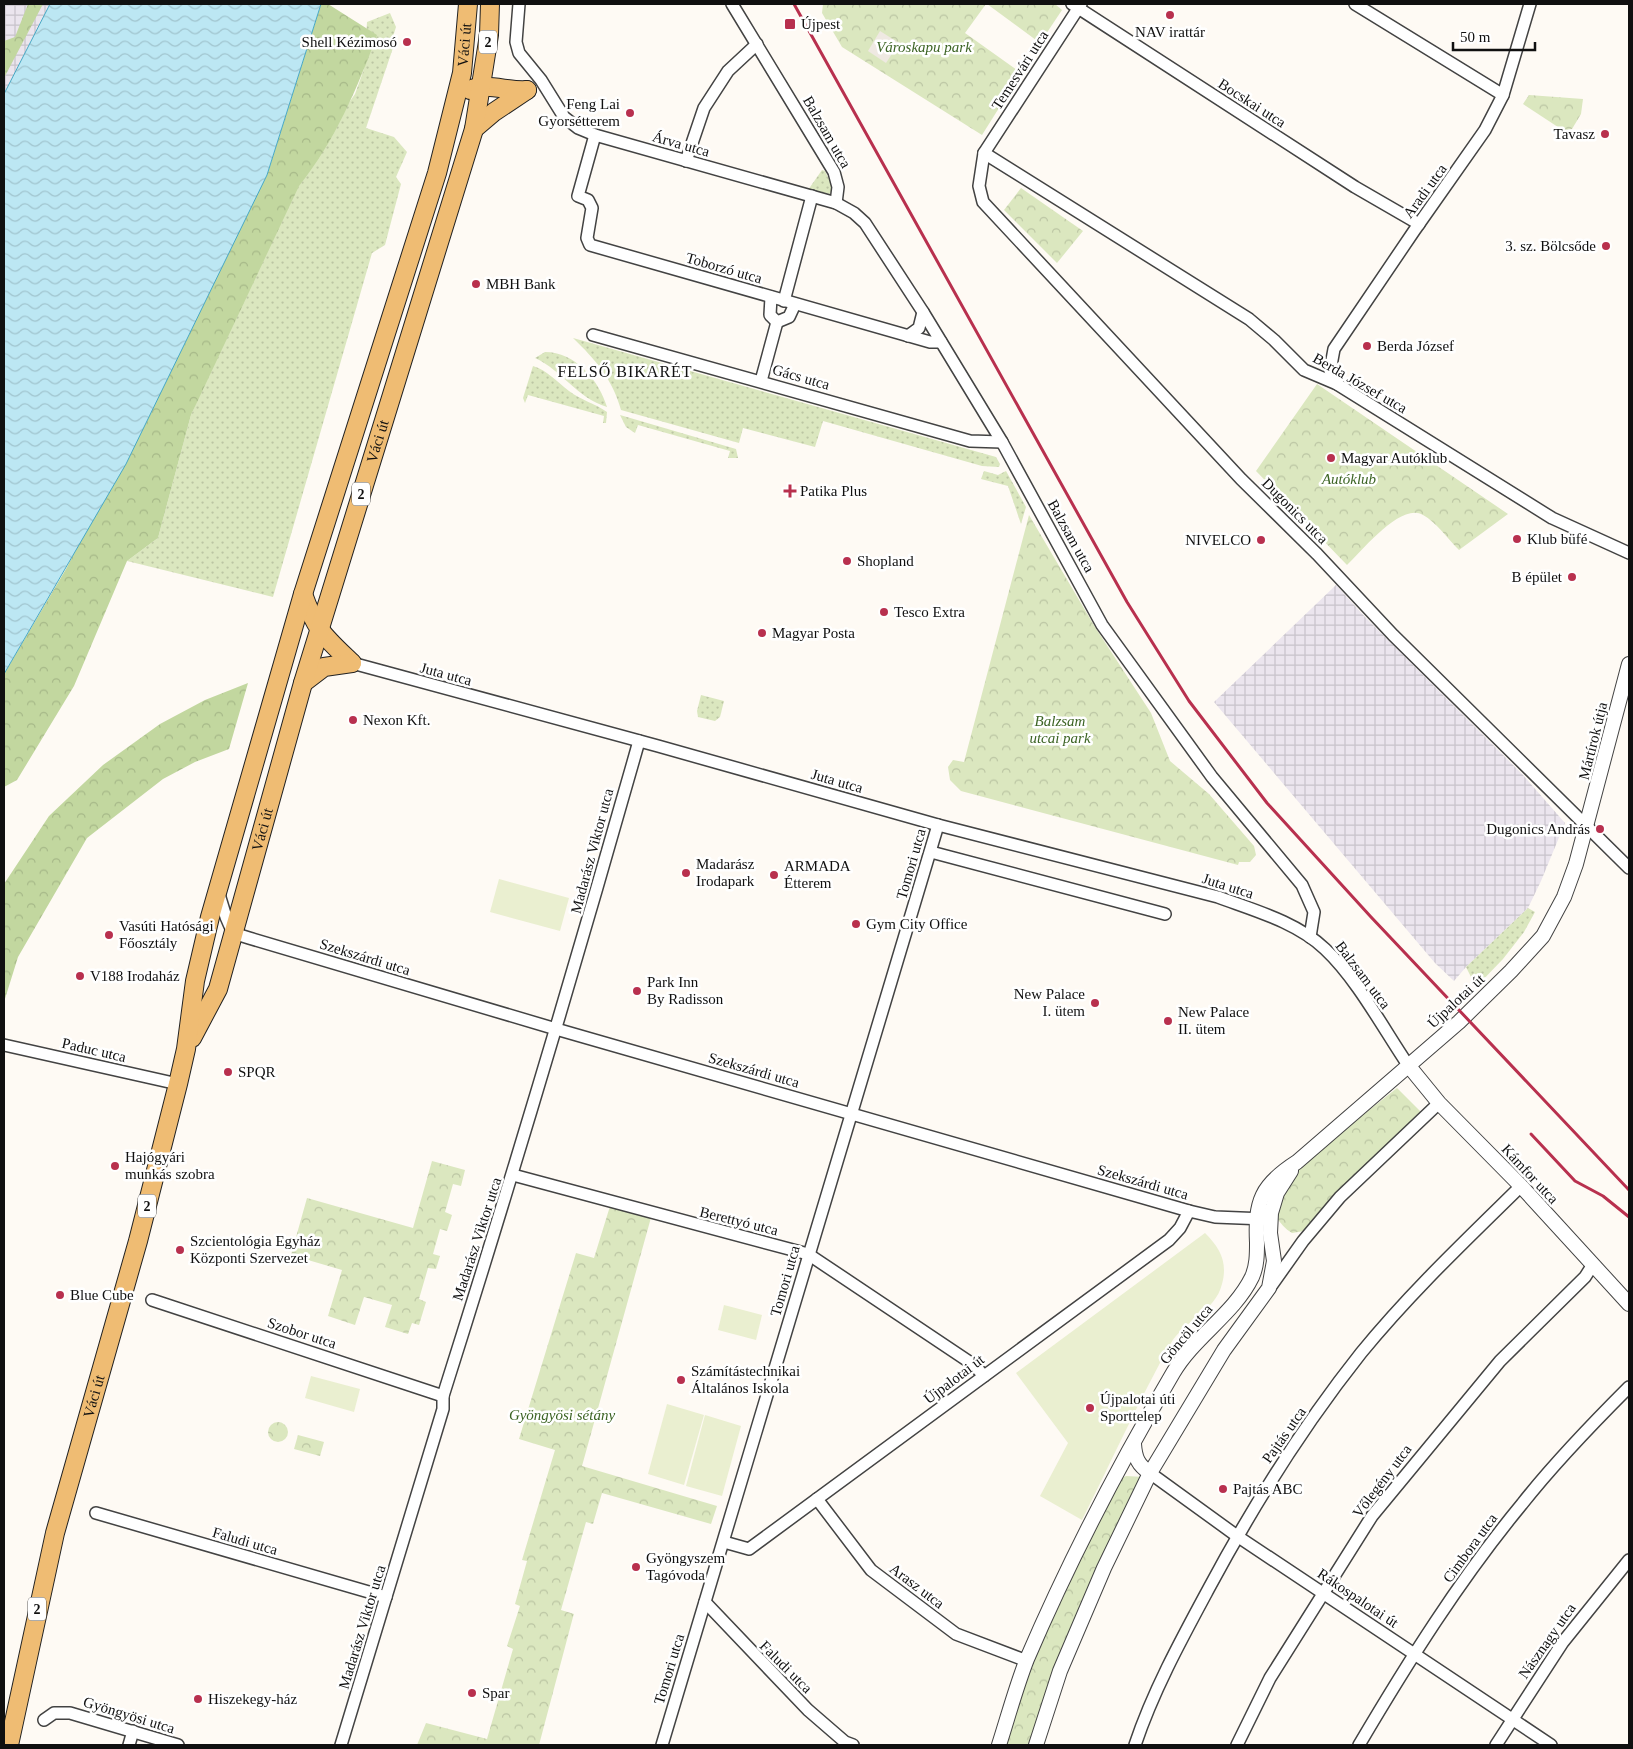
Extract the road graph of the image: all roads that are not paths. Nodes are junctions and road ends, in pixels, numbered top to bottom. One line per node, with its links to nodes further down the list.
1 (468, 4): 12 (main road, Váci út / 2)
2 (490, 4): 10 (main road, Váci út / 2)
3 (519, 4): 9 (street, Árva utca)
4 (732, 4): 8 (street, Balzsam utca)
5 (1355, 4): 11 (street)
6 (1530, 4): 11 (street, Aradi utca)
7 (1077, 5): 15 (street, Temesvári utca); 19 (street, Bocskai utca)
8 (757, 44): 16 (street); 18 (street, Balzsam utca)
9 (534, 85): 10 (main road); 13 (main road); 14 (street, Árva utca)
10 (482, 86): 12 (main road); 13 (main road, Váci út / 2)
11 (1504, 95): 19 (street, Aradi utca)
12 (455, 103): 33 (main road, Váci út / 2)
13 (474, 129): 34 (main road, Váci út / 2)
14 (595, 135): 16 (street, Árva utca); 20 (street, Toborzó utca)
15 (984, 153): 28 (street, Berda József utca); 41 (street, Dugonics utca)
16 (686, 161): 17 (street, Árva utca)
17 (812, 196): 18 (street, Árva utca); 21 (street)
18 (836, 204): 22 (street, Balzsam utca)
19 (1419, 224): 28 (street, Aradi utca)
20 (771, 297): 21 (street, Toborzó utca); 23 (street)
21 (790, 302): 23 (street); 25 (street, Toborzó utca)
22 (923, 312): 25 (street); 26 (street, Balzsam utca)
23 (777, 322): 27 (street)
24 (593, 335): 27 (street, Gács utca)
25 (908, 336): 26 (street, Toborzó utca)
26 (941, 342): 29 (street, Balzsam utca)
27 (761, 381): 29 (street, Gács utca)
28 (1337, 384): 30 (street, Berda József utca)
29 (1002, 442): 47 (street, Balzsam utca)
30 (1605, 542): 31 (street, Berda József utca); 32 (street, Berda József utca)
31 (1629, 546)
32 (1629, 554)
33 (303, 594): 34 (main road); 37 (main road, Váci út / 2)
34 (320, 632): 35 (main road); 38 (main road, Váci út / 2)
35 (352, 663): 38 (main road); 39 (street, Juta utca)
36 (1629, 664): 41 (street, Mártírok útja)
37 (282, 669): 38 (main road); 44 (main road, Váci út / 2)
38 (303, 683): 46 (main road, Váci út / 2)
39 (639, 741): 40 (street, Juta utca); 48 (street, Madarász Viktor utca)
40 (938, 825): 42 (street, Tomori utca); 47 (street, Juta utca)
41 (1587, 826): 43 (street, Dugonics utca); 51 (street, Újpalotai út)
42 (931, 852): 45 (street); 54 (street, Tomori utca)
43 (1629, 868)
44 (218, 889): 46 (street); 50 (main road, Váci út / 2)
45 (1165, 914)
46 (233, 932): 48 (street, Szekszárdi utca); 50 (main road, Váci út / 2)
47 (1310, 937): 51 (street, Balzsam utca)
48 (556, 1029): 54 (street, Szekszárdi utca); 56 (street, Madarász Viktor utca)
49 (4, 1044): 52 (street, Paduc utca)
50 (186, 1050): 52 (main road, Váci út / 2)
51 (1408, 1065): 53 (street, Kámfor utca); 55 (street, Újpalotai út)
52 (178, 1084): 85 (main road, Váci út / 2)
53 (1439, 1103): 57 (street, Kámfor utca); 62 (street, Göncöl utca)
54 (852, 1114): 58 (street, Szekszárdi utca); 60 (street, Tomori utca)
55 (1298, 1162): 59 (street, Göncöl utca)
56 (513, 1175): 60 (street, Berettyó utca); 67 (street, Madarász Viktor utca)
57 (1521, 1186): 61 (street, Kámfor utca); 73 (street, Pajtás utca)
58 (1189, 1211): 59 (street, Szekszárdi utca); 65 (street, Újpalotai út)
59 (1263, 1219): 62 (street, Göncöl utca); 68 (street, Göncöl utca)
60 (808, 1254): 65 (street, Berettyó utca); 74 (street, Tomori utca)
61 (1592, 1266): 64 (street, Kámfor utca); 76 (street, Vőlegény utca)
62 (1265, 1295): 69 (street, Göncöl utca)
63 (152, 1300): 67 (street, Szobor utca)
64 (1629, 1304)
65 (984, 1376): 71 (street, Újpalotai út)
66 (1629, 1386): 79 (street, Cimbora utca)
67 (443, 1396): 77 (street, Madarász Viktor utca)
68 (1134, 1444): 69 (street); 70 (street, Göncöl utca)
69 (1150, 1473): 70 (street); 73 (street, Rákospalotai út); 93 (street, Göncöl utca)
70 (1117, 1476): 80 (street, Göncöl utca)
71 (817, 1499): 74 (street, Újpalotai út); 80 (street, Arasz utca)
72 (96, 1513): 77 (street, Faludi utca)
73 (1237, 1536): 76 (street, Rákospalotai út); 94 (street, Pajtás utca)
74 (724, 1542): 78 (street, Tomori utca)
75 (1629, 1560): 81 (street, Násznagy utca)
76 (1323, 1593): 79 (street, Rákospalotai út); 95 (street, Vőlegény utca)
77 (386, 1597): 88 (street, Madarász Viktor utca)
78 (704, 1602): 84 (street, Faludi utca); 89 (street, Tomori utca)
79 (1413, 1653): 81 (street, Rákospalotai út); 96 (street, Cimbora utca)
80 (1027, 1661): 92 (street, Göncöl utca)
81 (1511, 1719): 97 (street, Násznagy utca); 98 (street, Rákospalotai út)
82 (44, 1720): 83 (street, Gyöngyösi utca)
83 (133, 1731): 86 (street); 87 (street, Gyöngyösi utca)
84 (835, 1733): 90 (street); 91 (street, Faludi utca)
85 (9, 1745)
86 (129, 1745)
87 (178, 1745)
88 (341, 1745)
89 (662, 1745)
90 (832, 1745)
91 (853, 1745)
92 (999, 1745)
93 (1036, 1745)
94 (1135, 1745)
95 (1237, 1745)
96 (1358, 1745)
97 (1496, 1745)
98 (1551, 1745)

